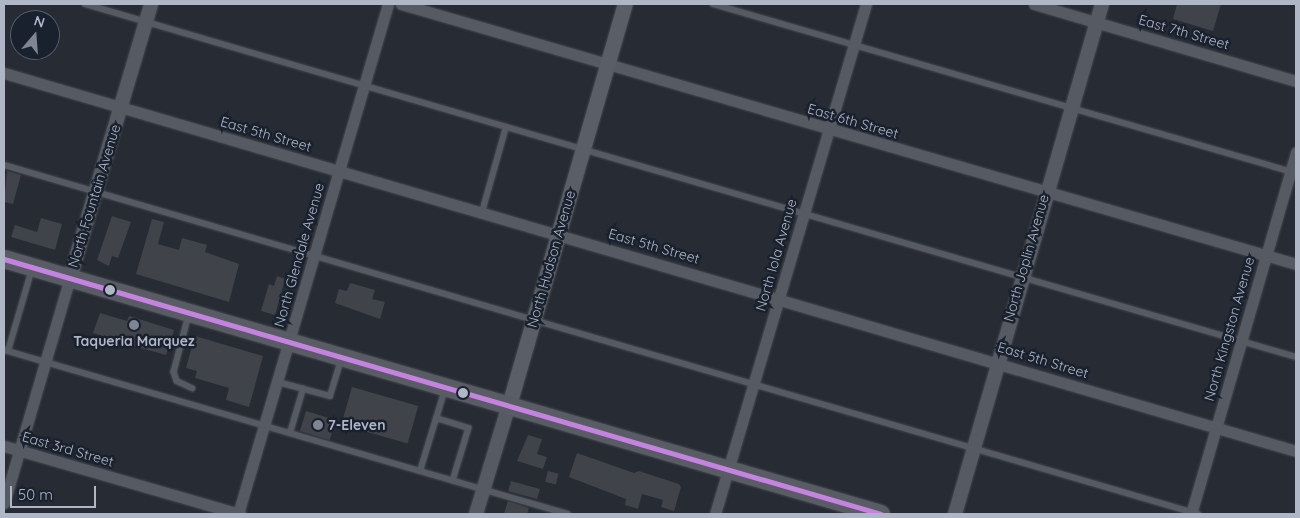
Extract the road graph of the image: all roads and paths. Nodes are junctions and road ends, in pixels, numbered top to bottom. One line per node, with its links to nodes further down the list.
1 (86, 4): 10 (lane)
2 (151, 4): 10 (street, North Fountain Avenue)
3 (388, 4): 16 (street, North Glendale Avenue)
4 (402, 4): 13 (street, East 6th Street)
5 (626, 4): 13 (main road, North Hudson Avenue)
6 (713, 4): 12 (lane)
7 (866, 4): 12 (street, North Iola Avenue)
8 (1034, 4): 11 (street, East 7th Street)
9 (1102, 4): 11 (street, North Joplin Avenue)
10 (146, 21): 16 (lane); 17 (street, North Fountain Avenue)
11 (1097, 22): 15 (street, East 7th Street); 18 (street, North Joplin Avenue)
12 (854, 46): 18 (lane); 20 (street, North Iola Avenue)
13 (608, 66): 20 (street, East 6th Street); 21 (main road, North Hudson Avenue)
14 (4, 72): 17 (street, East 5th Street)
15 (1296, 80)
16 (364, 85): 19 (lane); 24 (street, North Glendale Avenue)
17 (121, 107): 24 (street, East 5th Street); 26 (street, North Fountain Avenue)
18 (1070, 107): 25 (lane); 27 (street, North Joplin Avenue)
19 (506, 127): 21 (lane); 28 (lane)
20 (828, 129): 27 (street, East 6th Street); 29 (street, North Iola Avenue)
21 (584, 150): 29 (lane); 30 (main road, North Hudson Avenue)
22 (1296, 152): 25 (street, North Kingston Avenue)
23 (4, 165): 26 (lane)
24 (339, 171): 28 (street, East 5th Street); 31 (street, North Glendale Avenue)
25 (1294, 172): 32 (street, North Kingston Avenue)
26 (95, 192): 31 (lane); 37 (street, North Fountain Avenue)
27 (1045, 192): 32 (street, East 6th Street); 36 (street, North Joplin Avenue)
28 (482, 212): 30 (street, East 5th Street)
29 (803, 214): 36 (lane); 38 (street, North Iola Avenue)
30 (558, 234): 38 (street, East 5th Street); 40 (main road, North Hudson Avenue)
31 (315, 256): 40 (lane); 41 (street, North Glendale Avenue)
32 (1266, 256): 34 (street, East 6th Street); 42 (street, North Kingston Avenue)
33 (4, 259): 35 (main road)
34 (1296, 264)
35 (33, 267): 37 (main road); 43 (lane)
36 (1021, 277): 42 (lane); 47 (street, North Joplin Avenue)
37 (70, 278): 39 (main road); 46 (street, North Fountain Avenue)
38 (779, 298): 47 (street, East 5th Street); 50 (street, North Iola Avenue)
39 (190, 313): 41 (main road); 51 (lane)
40 (534, 321): 50 (lane); 53 (main road, North Hudson Avenue)
41 (289, 341): 44 (main road); 48 (street, North Glendale Avenue)
42 (1242, 341): 45 (lane); 56 (street, North Kingston Avenue)
43 (6, 350): 46 (lane)
44 (342, 356): 49 (main road); 52 (lane)
45 (1296, 357)
46 (45, 362): 55 (lane); 60 (street, North Fountain Avenue)
47 (997, 362): 56 (street, East 5th Street); 59 (street, North Joplin Avenue)
48 (278, 382): 52 (lane); 55 (street, North Glendale Avenue)
49 (446, 385): 53 (main road); 54 (lane)
50 (753, 385): 59 (lane); 62 (street, North Iola Avenue)
51 (192, 388)
52 (303, 389): 57 (lane)
53 (510, 401): 62 (main road); 65 (street, North Hudson Avenue)
54 (436, 418): 63 (lane); 64 (lane)
55 (264, 425): 57 (lane); 67 (street, North Glendale Avenue)
56 (1216, 428): 61 (street, East 5th Street); 73 (street, North Kingston Avenue)
57 (290, 433): 63 (lane)
58 (4, 446): 60 (street, East 3rd Street)
59 (974, 449): 72 (street, North Joplin Avenue); 73 (lane)
60 (20, 450): 66 (street, North Fountain Avenue); 67 (street, East 3rd Street)
61 (1296, 451)
62 (728, 470): 70 (street, North Iola Avenue); 71 (main road)
63 (420, 471): 64 (lane)
64 (454, 480): 65 (lane)
65 (483, 490): 68 (street, North Hudson Avenue); 69 (lane)
66 (4, 503)
67 (239, 514)
68 (476, 514)
69 (568, 514)
70 (715, 514)
71 (881, 514)
72 (955, 514)
73 (1193, 514)

